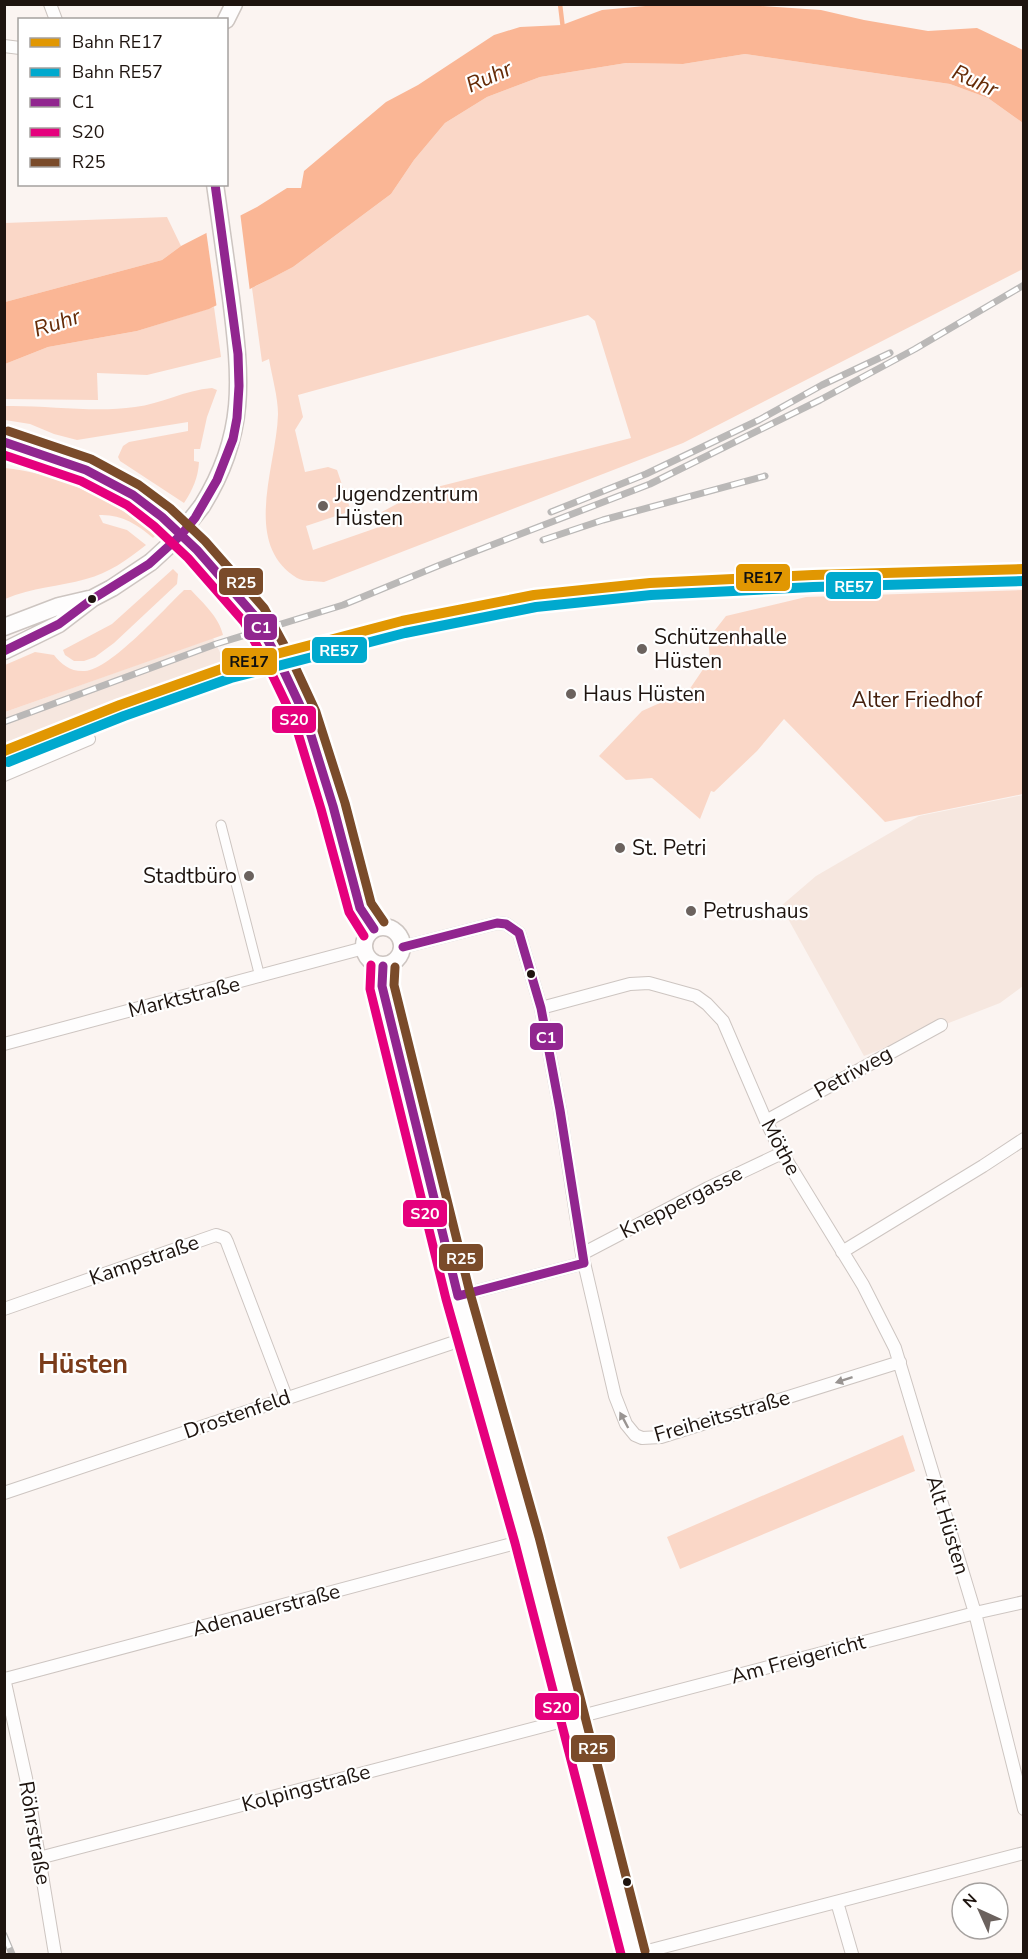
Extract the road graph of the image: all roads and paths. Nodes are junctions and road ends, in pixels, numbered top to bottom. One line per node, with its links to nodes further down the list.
1 (234, 4): 2 (street)
2 (227, 18)
3 (215, 186): 7 (street, bridge)
4 (4, 442): 5 (street)
5 (30, 451): 6 (street); 13 (street)
6 (4, 454)
7 (93, 598): 8 (street); 9 (street)
8 (4, 627)
9 (4, 651)
10 (88, 739): 11 (street)
11 (4, 775)
12 (221, 825): 17 (street)
13 (374, 929): 14 (street); 15 (street)
14 (403, 947): 16 (street); 18 (street, Freiheitsstraße)
15 (364, 948): 16 (street); 17 (street, Marktstraße)
16 (382, 966): 26 (street)
17 (260, 977): 20 (street, Marktstraße)
18 (541, 1008): 21 (street, Möthe); 25 (street, Freiheitsstraße)
19 (941, 1025): 21 (street, Petriweg)
20 (4, 1044)
21 (765, 1121): 23 (street, Möthe)
22 (1023, 1139): 24 (street)
23 (782, 1153): 24 (street, Möthe); 25 (street, Kneppergasse)
24 (842, 1252): 29 (street, Alt Hüsten)
25 (583, 1258): 26 (street, Kneppergasse); 29 (street, Freiheitsstraße, one-way to 25)
26 (458, 1296): 28 (street)
27 (4, 1309): 30 (street, Kampstraße)
28 (470, 1337): 30 (street, Drostenfeld); 32 (street)
29 (900, 1362): 34 (street, Alt Hüsten)
30 (286, 1397): 31 (street, Drostenfeld)
31 (4, 1493)
32 (527, 1540): 35 (street, Adenauerstraße); 36 (street)
33 (1023, 1602): 34 (street, Am Freigericht)
34 (975, 1612): 36 (street, Am Freigericht); 37 (street, Alt Hüsten)
35 (5, 1678): 39 (street, Röhrstraße)
36 (573, 1718): 39 (street, Kolpingstraße); 42 (street)
37 (1023, 1809)
38 (1023, 1853): 40 (street)
39 (39, 1858): 41 (street, Röhrstraße)
40 (837, 1902): 42 (street); 43 (street)
41 (55, 1954)
42 (634, 1954)
43 (852, 1954)

